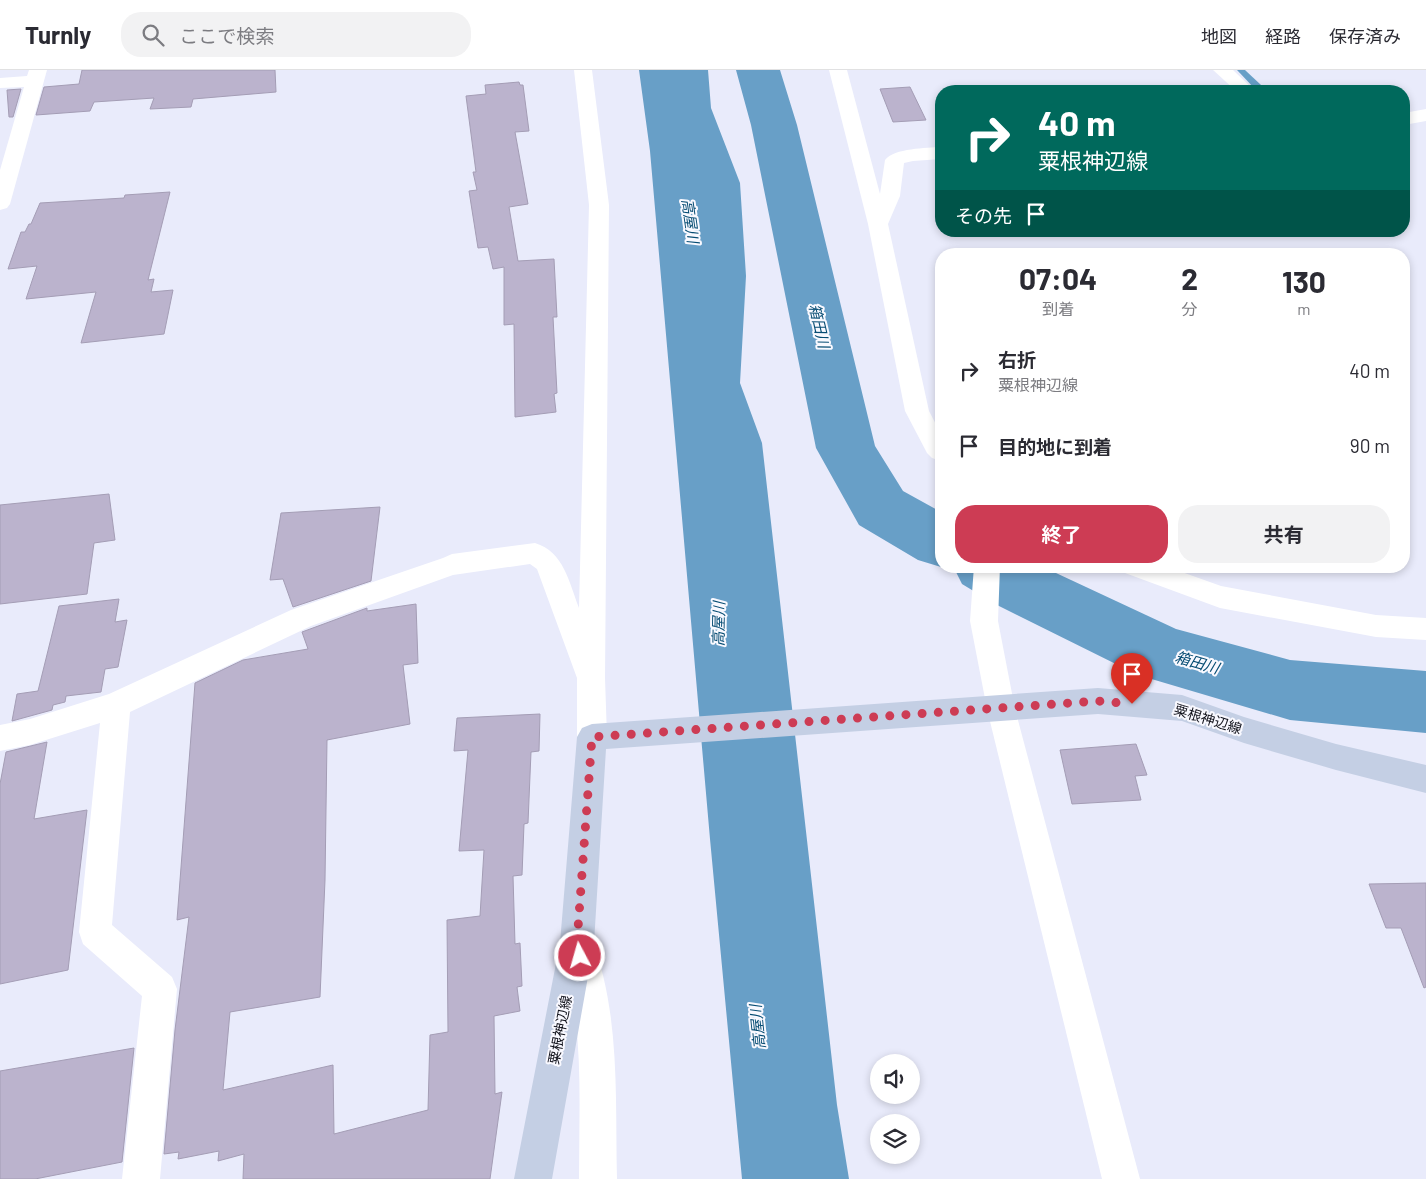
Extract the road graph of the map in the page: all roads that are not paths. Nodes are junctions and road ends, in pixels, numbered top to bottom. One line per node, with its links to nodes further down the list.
1 (583, 70): 16 (street)
2 (838, 70): 11 (street)
3 (1222, 70): 6 (street)
4 (36, 75): 5 (street); 10 (street)
5 (0, 84)
6 (1239, 85)
7 (1426, 115): 8 (street)
8 (1410, 118)
9 (935, 153): 11 (street)
10 (0, 204)
11 (878, 224): 12 (street)
12 (935, 446)
13 (987, 573): 18 (street)
14 (1153, 573): 15 (street)
15 (1426, 629)
16 (591, 678): 17 (street); 19 (street)
17 (116, 705): 20 (street); 23 (street)
18 (1001, 709): 19 (main road, 粟根神辺線); 21 (main road, 粟根神辺線); 26 (street)
19 (601, 737): 22 (main road, 粟根神辺線)
20 (0, 738)
21 (1426, 779)
22 (577, 942): 24 (main road, 粟根神辺線); 25 (street)
23 (141, 1179)
24 (533, 1179)
25 (598, 1179)
26 (1121, 1179)

